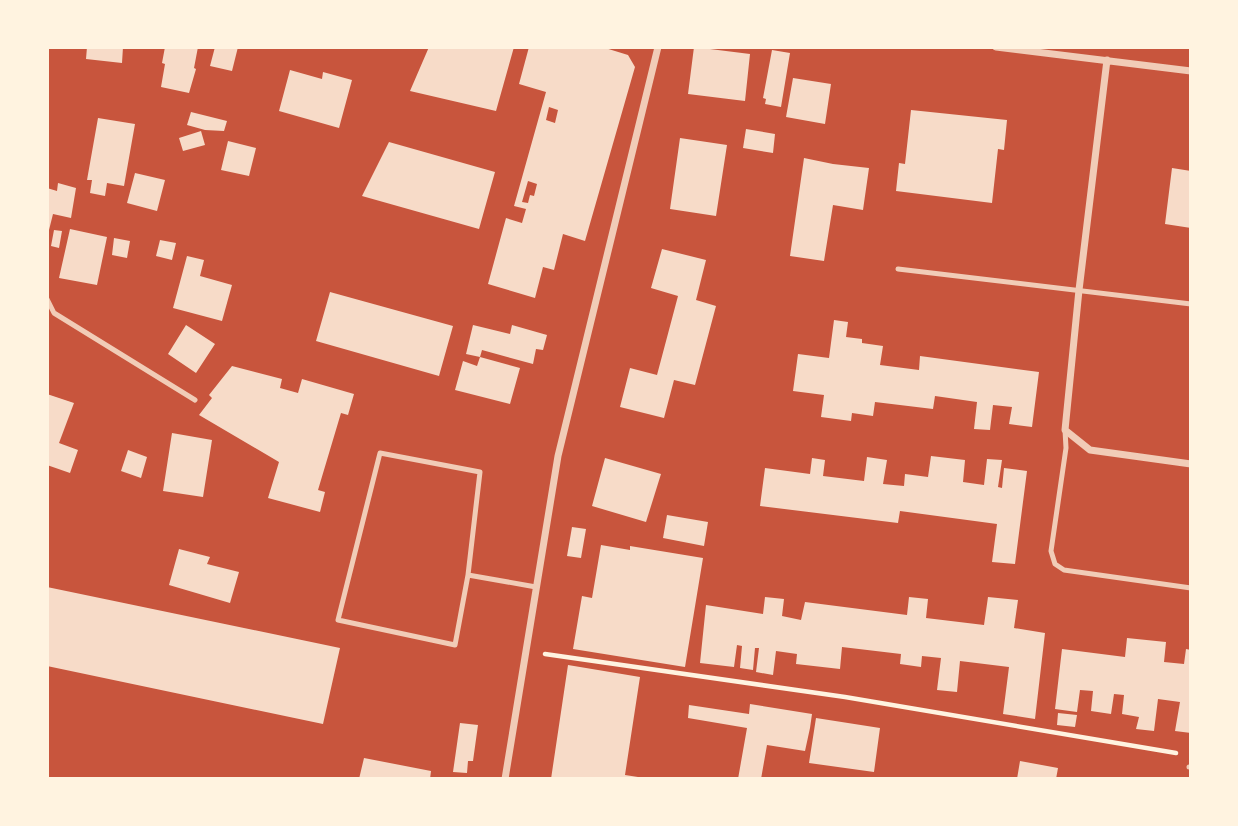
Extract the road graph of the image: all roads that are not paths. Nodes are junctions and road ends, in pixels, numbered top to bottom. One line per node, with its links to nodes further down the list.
1 (658, 47): 14 (street)
2 (996, 47): 3 (street)
3 (1053, 50): 4 (street)
4 (1107, 60): 5 (street); 7 (street)
5 (1191, 71)
6 (898, 269): 7 (lane)
7 (1079, 290): 9 (lane); 11 (street)
8 (47, 299): 10 (lane)
9 (1191, 304)
10 (195, 400)
11 (1065, 430): 12 (street); 15 (lane)
12 (1191, 464)
13 (468, 575): 13 (lane); 14 (lane)
14 (536, 587): 16 (street)
15 (1191, 588)
16 (505, 779)

